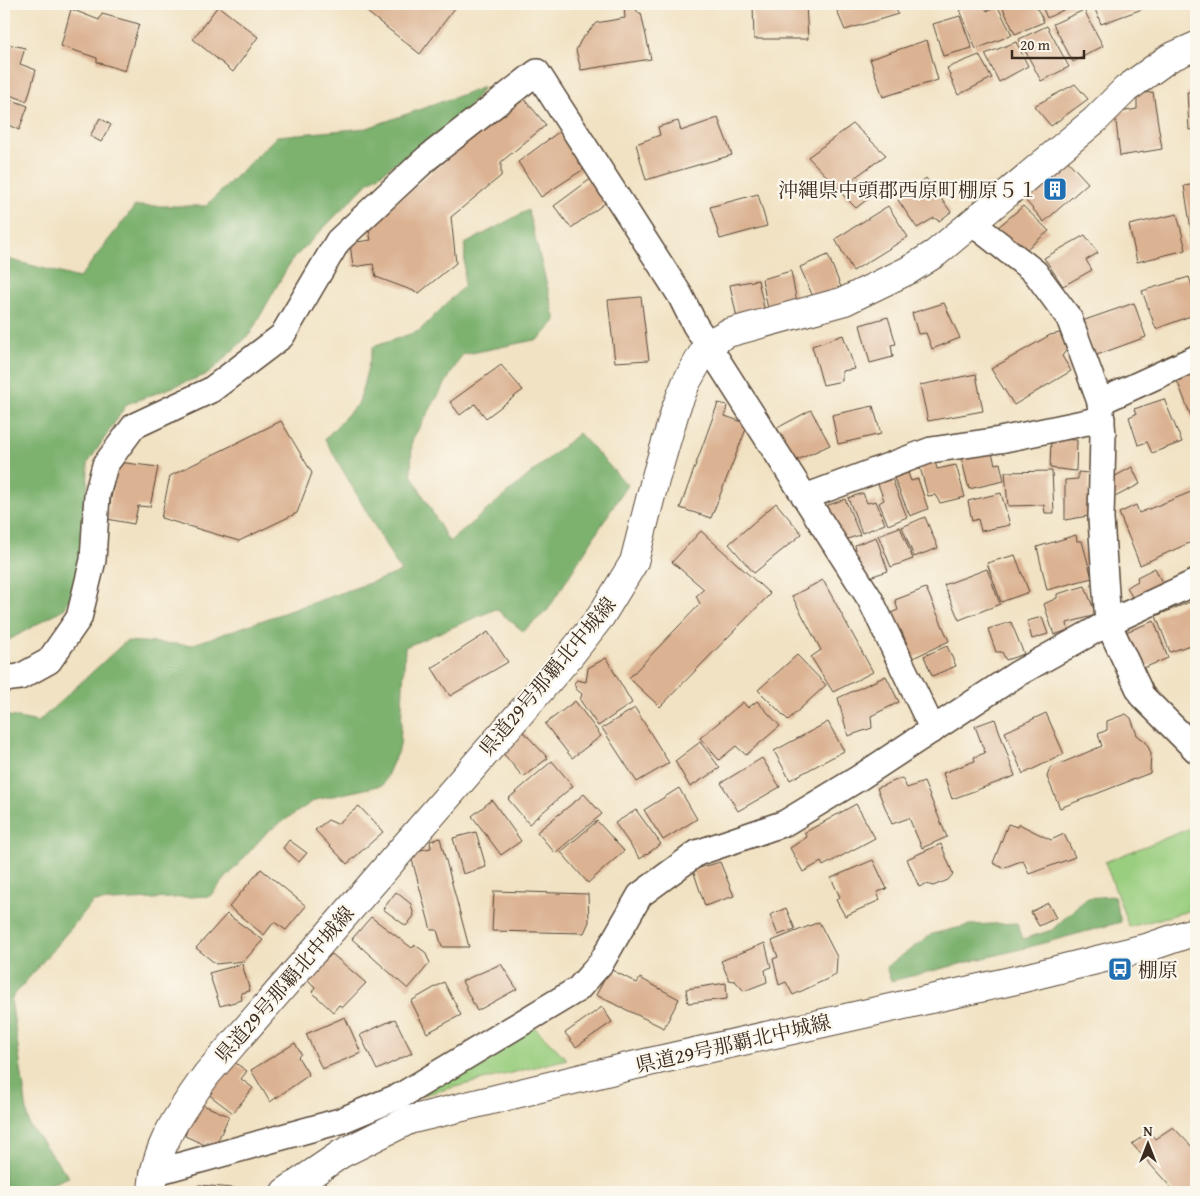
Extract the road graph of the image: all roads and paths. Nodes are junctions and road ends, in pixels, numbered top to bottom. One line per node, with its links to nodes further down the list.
1 (1196, 46): 2 (main road)
2 (972, 223): 3 (main road); 5 (street)
3 (708, 344): 6 (street); 9 (street); 16 (main road, 県道29号那覇北中城線)
4 (1196, 358): 5 (street)
5 (1101, 411): 6 (street); 8 (street)
6 (805, 496): 10 (street)
7 (1196, 582): 8 (street)
8 (1108, 623): 10 (street); 11 (street)
9 (4, 679)
10 (933, 730): 13 (street)
11 (1196, 750)
12 (1196, 931): 13 (main road, 県道29号那覇北中城線)
13 (405, 1107): 14 (street); 15 (main road, 県道29号那覇北中城線)
14 (340, 1121): 15 (street); 16 (street)
15 (355, 1147): 17 (main road, 県道29号那覇北中城線)
16 (152, 1182)
17 (285, 1192)

